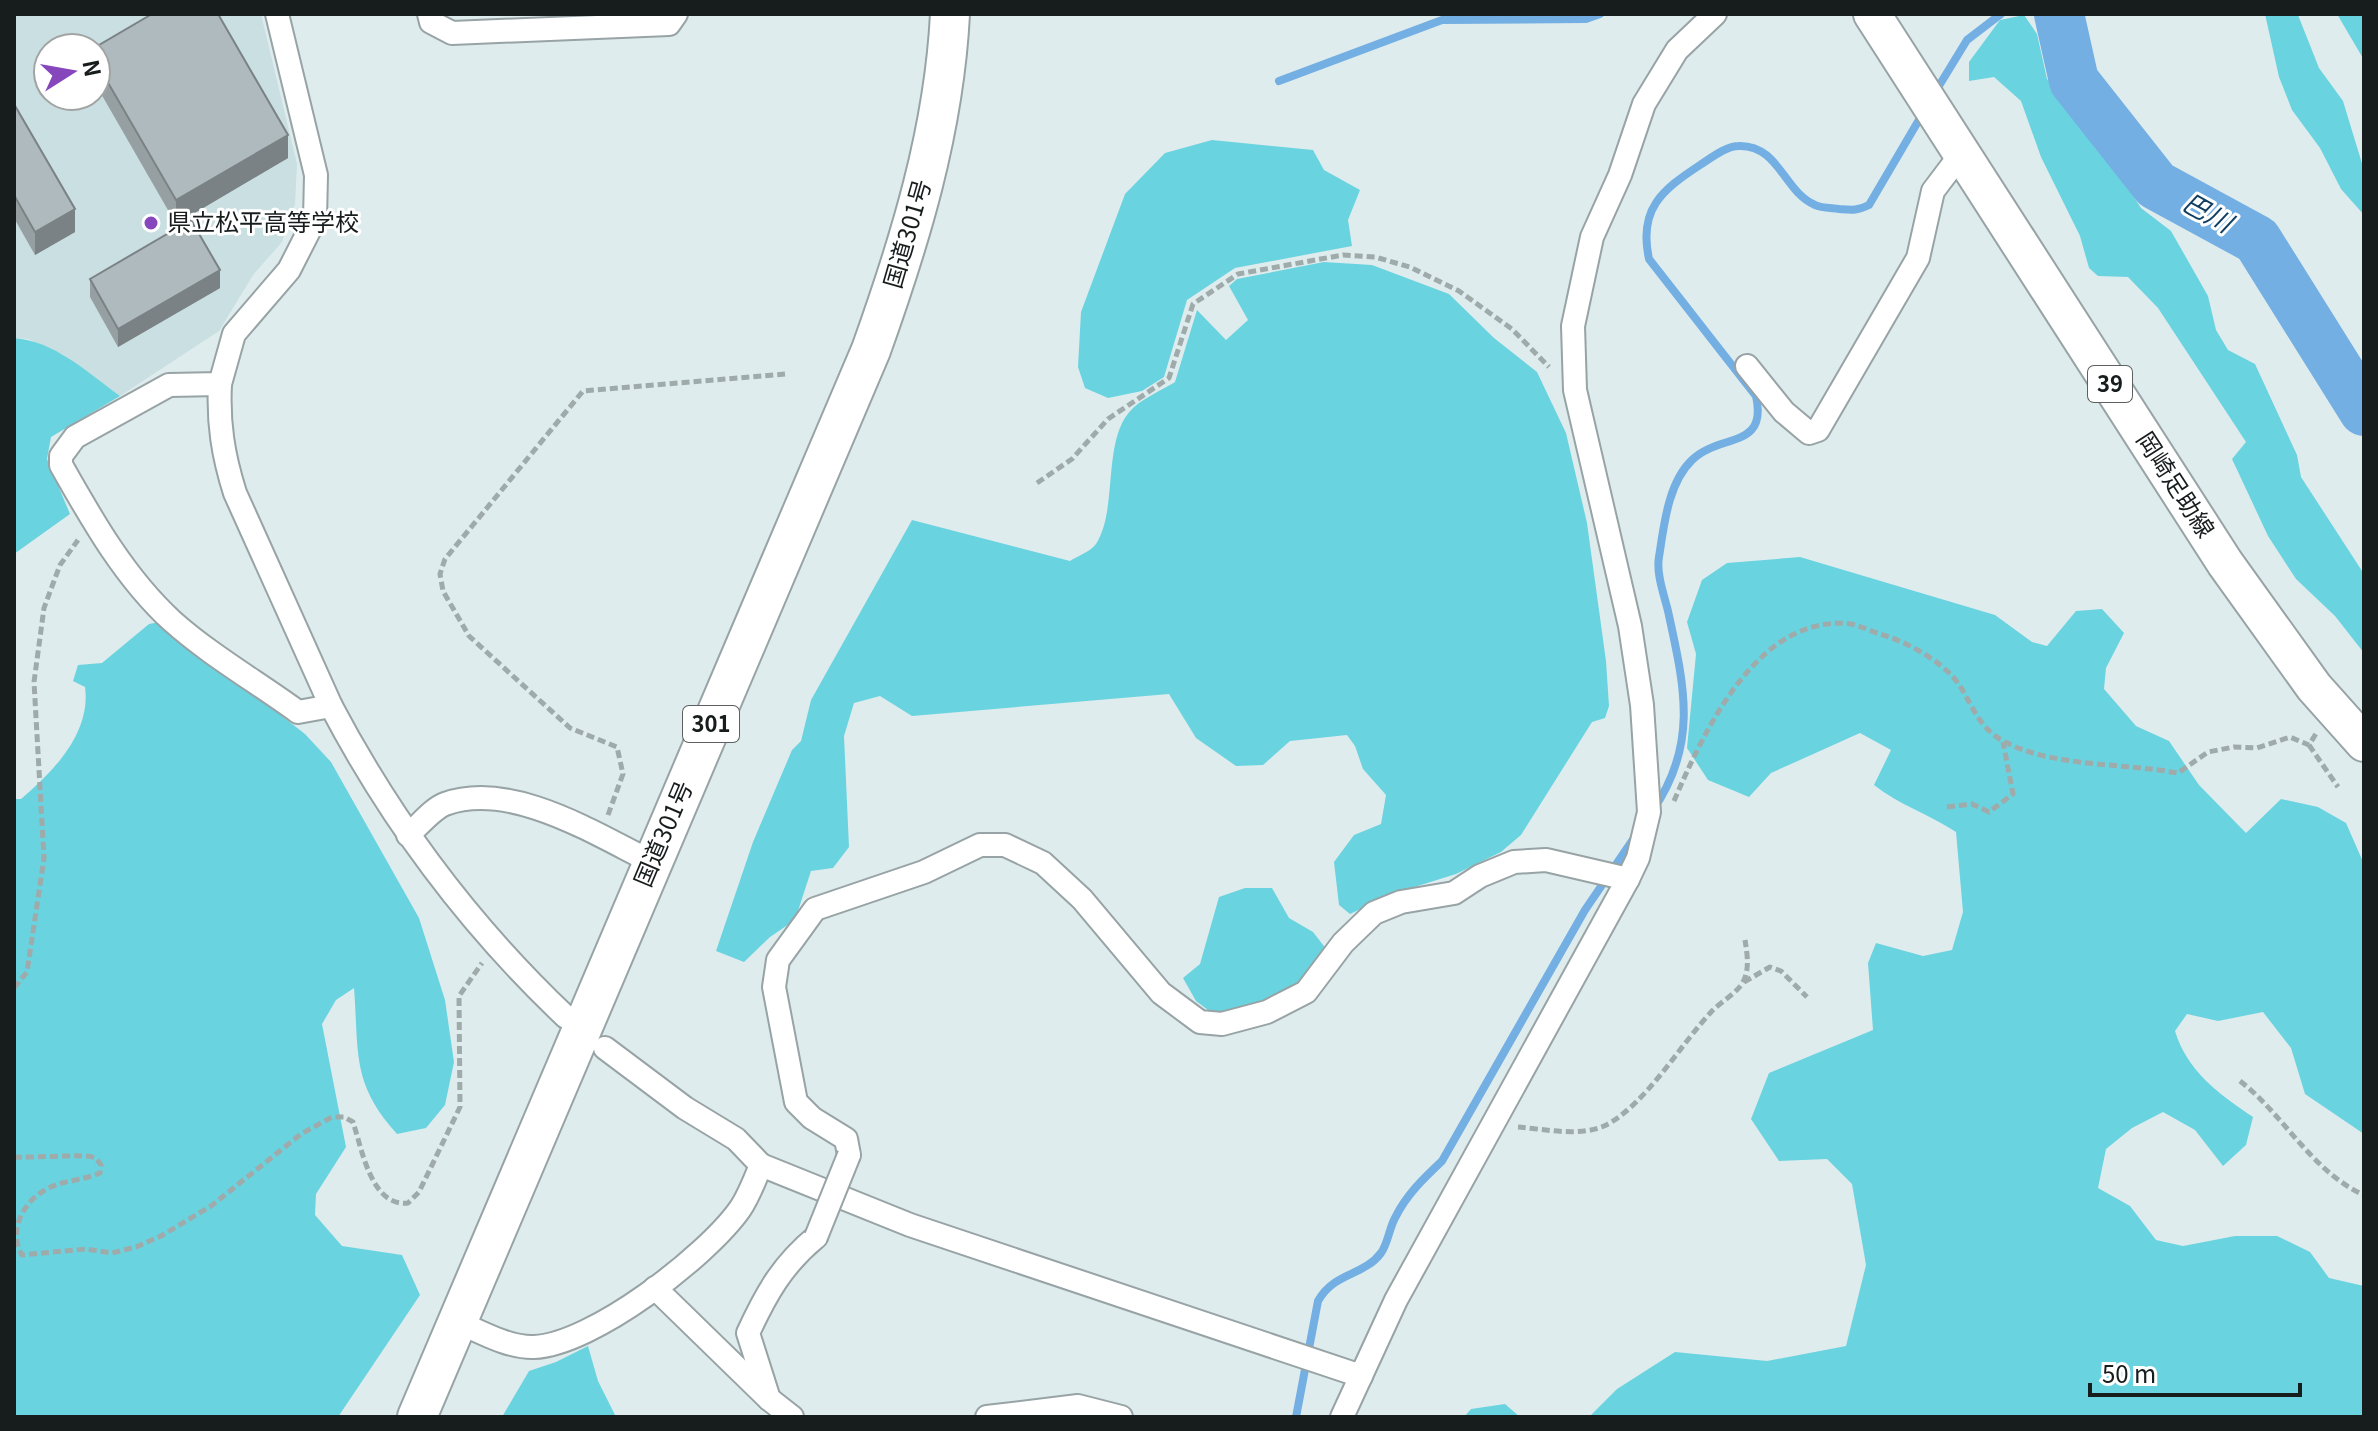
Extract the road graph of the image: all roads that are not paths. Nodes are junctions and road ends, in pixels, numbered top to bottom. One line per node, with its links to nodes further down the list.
1 (277, 14): 9 (street)
2 (429, 14): 3 (street)
3 (676, 14)
4 (950, 14): 13 (highway, 国道301号 / 301)
5 (1715, 14): 14 (street)
6 (1872, 14): 7 (main road, 岡崎足助線 / 39)
7 (1961, 154): 8 (street); 11 (main road, 岡崎足助線 / 39)
8 (1747, 366)
9 (220, 384): 10 (street); 10 (street)
10 (331, 706): 12 (street)
11 (2364, 743)
12 (408, 835): 13 (street); 15 (street)
13 (652, 862): 19 (highway, 国道301号 / 301)
14 (1628, 879): 20 (street); 21 (street, bridge)
15 (566, 1017)
16 (605, 1048): 17 (street)
17 (761, 1165): 18 (street); 20 (street)
18 (655, 1288): 19 (street); 21 (street)
19 (458, 1322): 22 (highway, 国道301号 / 301)
20 (1361, 1376): 26 (street)
21 (769, 1399): 23 (street)
22 (417, 1417)
23 (792, 1417)
24 (987, 1417): 25 (street)
25 (1121, 1417)
26 (1342, 1417)

